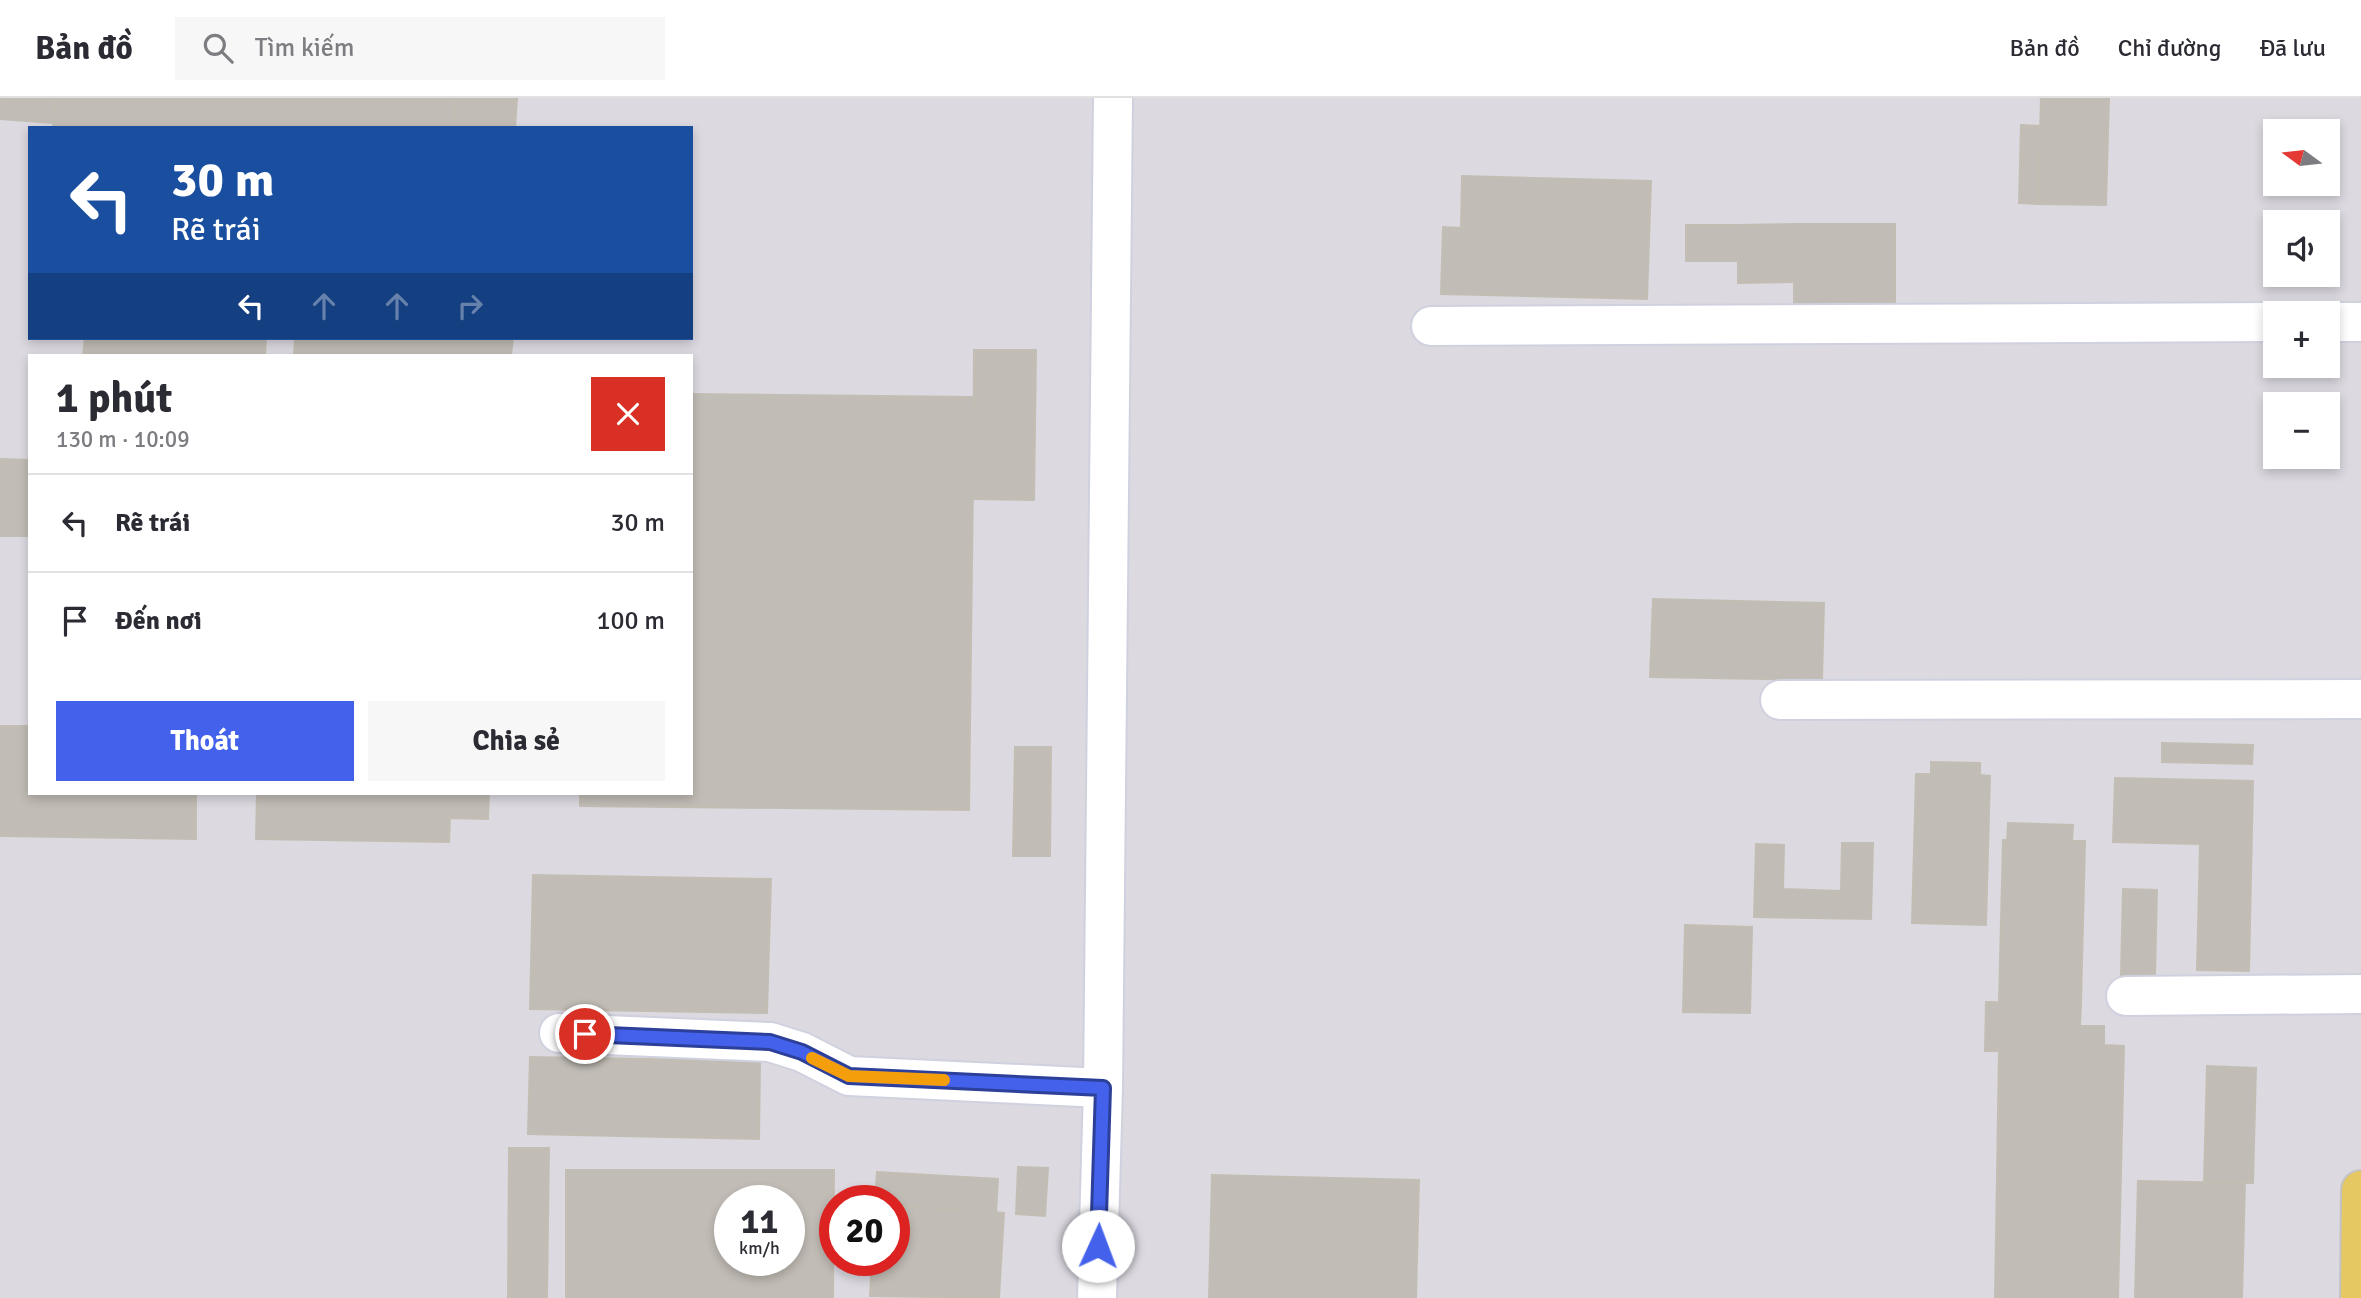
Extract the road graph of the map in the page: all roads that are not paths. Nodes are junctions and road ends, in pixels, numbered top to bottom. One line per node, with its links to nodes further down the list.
1 (1113, 98): 11 (lane)
2 (2263, 322): 5 (lane)
3 (2340, 322): 4 (lane)
4 (2361, 322)
5 (1431, 326)
6 (2361, 699): 7 (lane)
7 (1780, 700)
8 (2361, 994): 9 (lane)
9 (2126, 996)
10 (558, 1033): 11 (lane)
11 (1103, 1088): 13 (lane)
12 (2361, 1190): 14 (main road)
13 (1097, 1298)
14 (2360, 1298)

